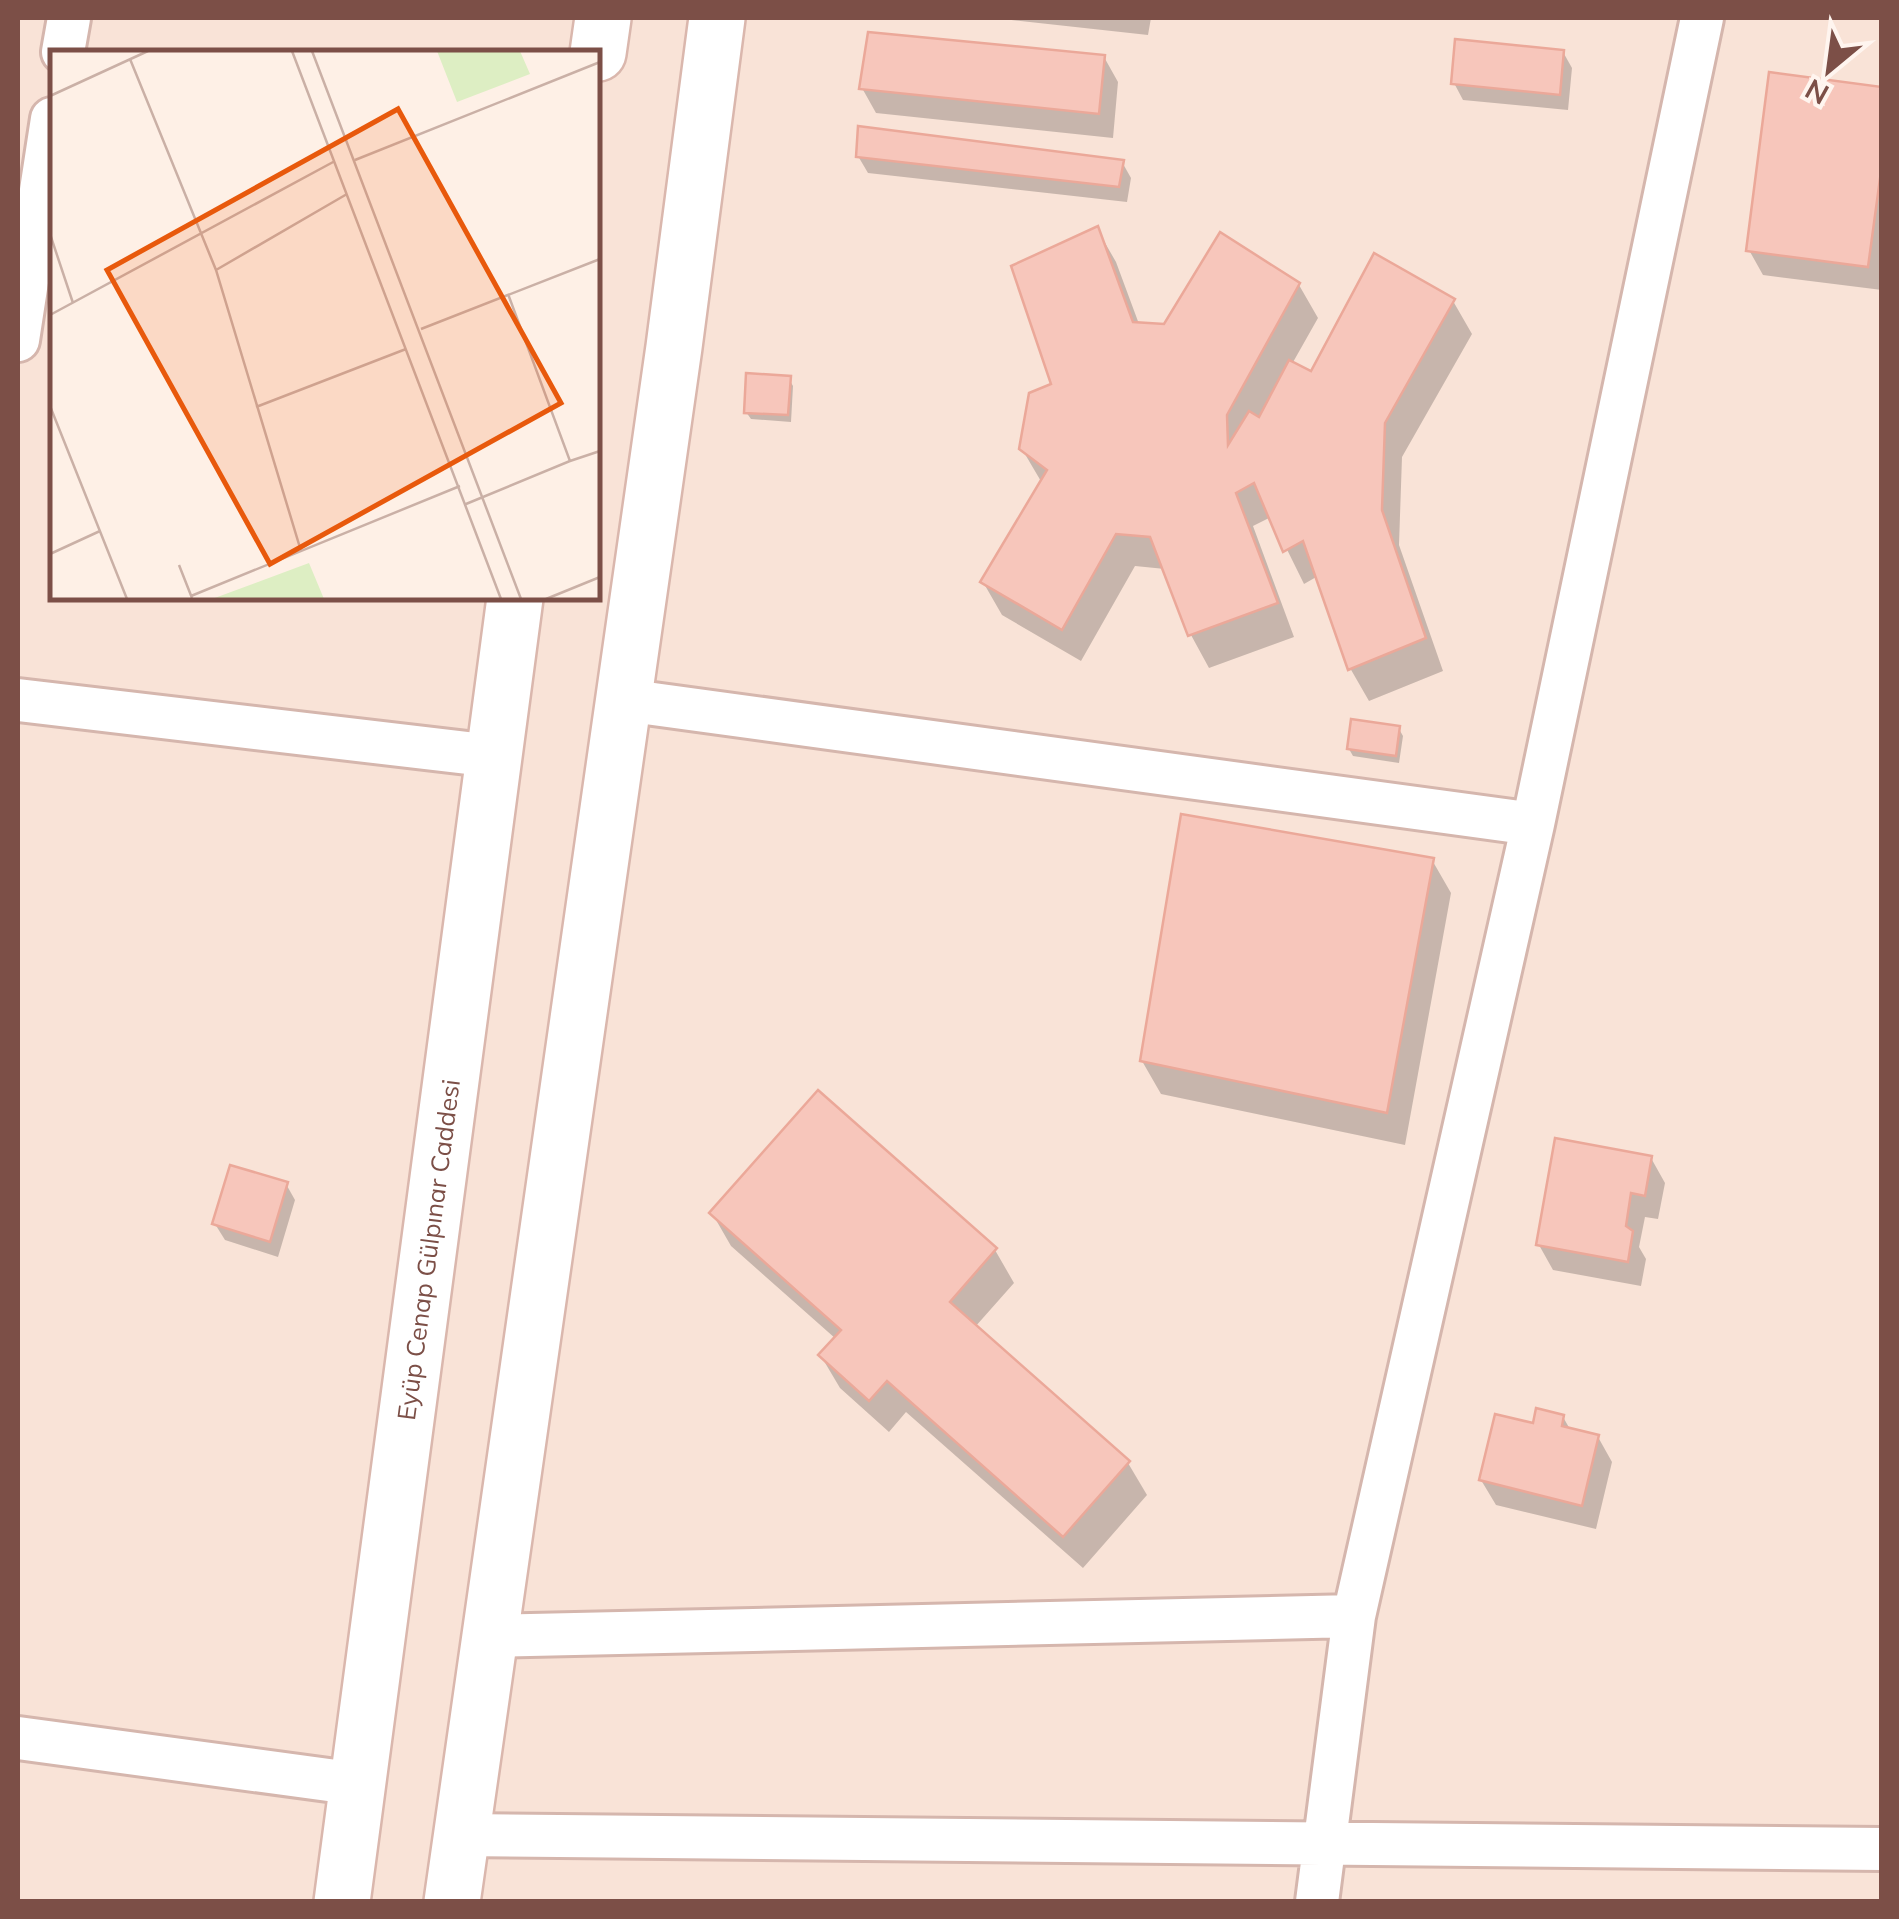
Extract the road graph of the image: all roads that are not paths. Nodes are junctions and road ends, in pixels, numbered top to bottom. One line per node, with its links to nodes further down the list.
1 (69, 18): 5 (street)
2 (604, 18): 6 (main road)
3 (717, 18): 11 (main road)
4 (1702, 18): 13 (street)
5 (63, 50)
6 (599, 50)
7 (50, 132): 8 (street)
8 (18, 340)
9 (515, 600): 12 (main road, Eyüp Cenap Gülpınar Caddesi)
10 (18, 700): 12 (street)
11 (624, 700): 13 (street); 15 (main road)
12 (494, 756): 17 (main road, Eyüp Cenap Gülpınar Caddesi)
13 (1533, 824): 14 (street)
14 (1354, 1616): 15 (street); 19 (street)
15 (490, 1636): 18 (main road)
16 (18, 1738): 17 (street)
17 (358, 1784): 21 (main road, Eyüp Cenap Gülpınar Caddesi)
18 (461, 1835): 19 (street); 22 (main road)
19 (1324, 1843): 20 (street); 23 (street)
20 (1882, 1848)
21 (342, 1902)
22 (452, 1902)
23 (1317, 1902)

